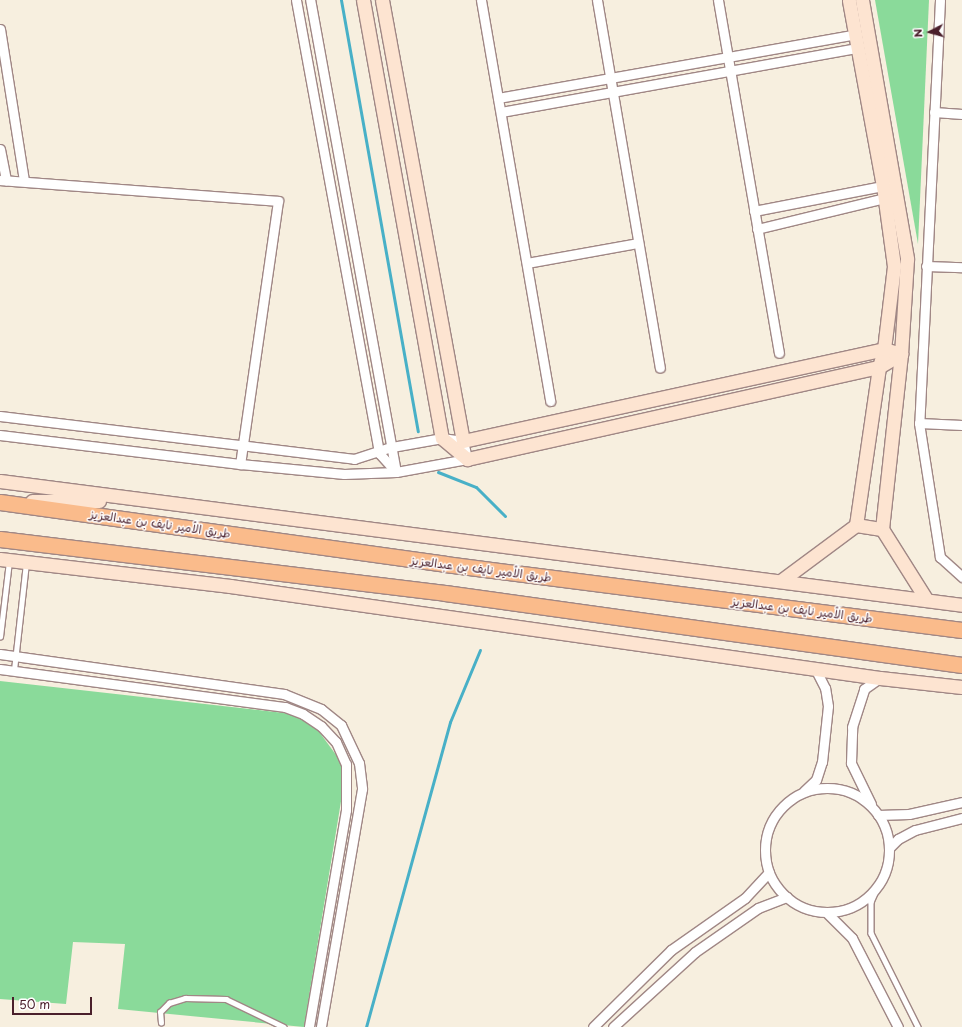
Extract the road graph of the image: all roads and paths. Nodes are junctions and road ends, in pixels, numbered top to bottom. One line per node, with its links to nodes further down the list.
1 (296, 0): 46 (street)
2 (310, 0): 45 (street)
3 (363, 0): 42 (main road)
4 (382, 0): 43 (main road)
5 (482, 0): 18 (street)
6 (597, 0): 16 (street)
7 (718, 0): 14 (street)
8 (849, 0): 12 (main road)
9 (862, 0): 34 (main road)
10 (940, 0): 20 (street)
11 (0, 29): 24 (street)
12 (856, 34): 13 (main road); 14 (street)
13 (857, 48): 15 (street); 25 (main road)
14 (727, 56): 15 (street); 16 (street)
15 (730, 72): 17 (street); 26 (street)
16 (610, 77): 17 (street); 18 (street)
17 (613, 92): 19 (street); 28 (street)
18 (498, 98): 19 (street)
19 (501, 112): 29 (street)
20 (934, 112): 21 (street); 30 (street)
21 (962, 114)
22 (0, 149): 23 (street)
23 (3, 180): 24 (street)
24 (24, 181): 44 (street)
25 (884, 192): 26 (street); 27 (street); 32 (main road)
26 (754, 211): 27 (street)
27 (757, 229): 33 (street)
28 (638, 243): 29 (street); 36 (street)
29 (526, 263): 37 (street)
30 (926, 266): 31 (street); 39 (street)
31 (962, 268)
32 (884, 349): 34 (main road); 35 (main road); 43 (main road)
33 (779, 353)
34 (902, 354): 35 (main road); 54 (main road)
35 (879, 367): 47 (main road); 53 (main road)
36 (660, 368)
37 (550, 401)
38 (0, 416): 44 (street)
39 (919, 423): 40 (street); 58 (street)
40 (962, 425)
41 (0, 435): 48 (street)
42 (442, 438): 43 (street); 45 (street); 47 (main road)
43 (463, 441): 47 (street)
44 (243, 447): 46 (street); 48 (street)
45 (392, 447): 46 (street); 49 (street)
46 (379, 453): 49 (street)
47 (467, 459): 49 (street)
48 (240, 464): 49 (street)
49 (396, 472)
50 (0, 481): 51 (main road)
51 (143, 501): 52 (main road); 59 (main road)
52 (0, 502): 62 (highway, طريق الأمير نايف بن عبدالعزيز)
53 (856, 525): 54 (main road); 59 (main road)
54 (882, 529): 60 (main road)
55 (0, 538): 66 (highway)
56 (5, 559): 57 (main road); 63 (lane)
57 (26, 562): 65 (lane); 67 (main road)
58 (962, 577)
59 (782, 580): 60 (main road)
60 (926, 599): 61 (main road)
61 (962, 605)
62 (962, 630)
63 (0, 637)
64 (0, 654): 65 (street)
65 (15, 656): 69 (lane); 85 (street)
66 (962, 665)
67 (815, 668): 70 (main road); 72 (street)
68 (0, 669): 69 (street)
69 (14, 670): 84 (street)
70 (880, 678): 71 (main road); 74 (street)
71 (962, 687)
72 (802, 793): 74 (street); 78 (street)
73 (962, 802): 75 (street)
74 (872, 807): 75 (street)
75 (878, 815): 77 (street)
76 (962, 818): 77 (street)
77 (889, 848): 79 (street)
78 (769, 872): 80 (street); 86 (street)
79 (880, 882): 81 (street); 89 (lane)
80 (787, 897): 81 (street); 87 (street)
81 (826, 912): 88 (street)
82 (161, 1022): 83 (lane)
83 (284, 1027)
84 (309, 1027)
85 (321, 1027)
86 (593, 1027)
87 (613, 1027)
88 (898, 1027)
89 (918, 1027)

